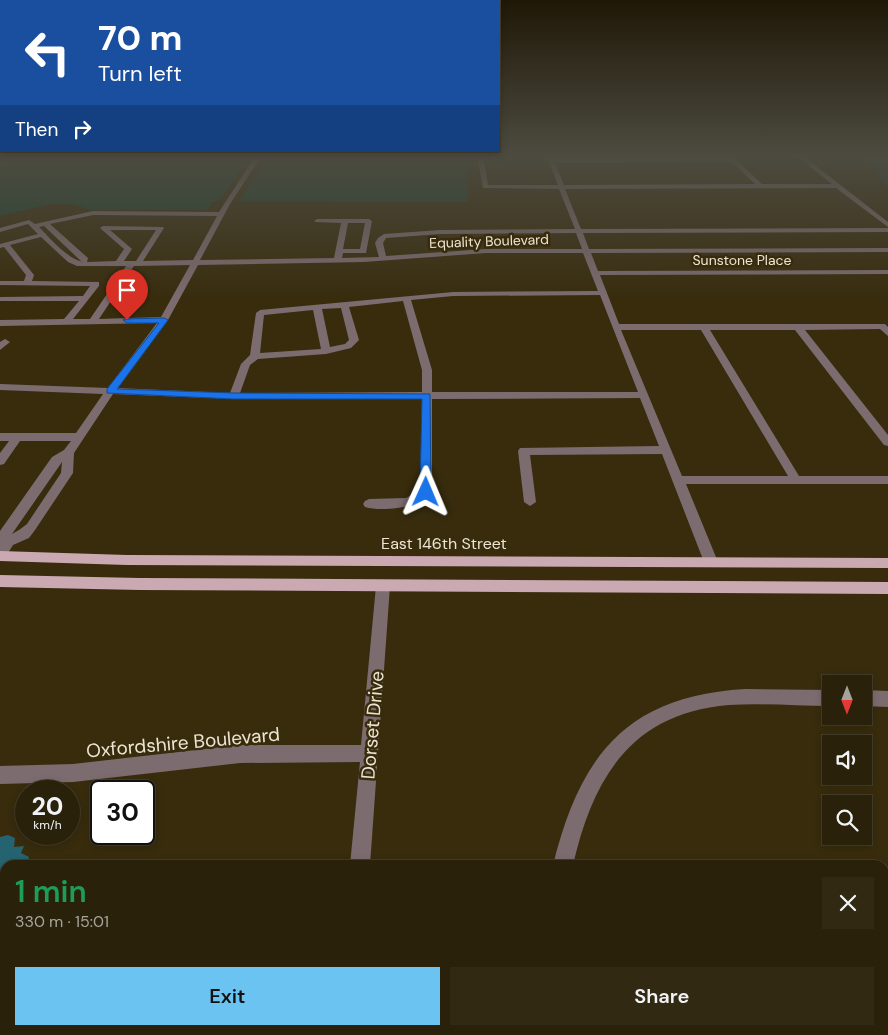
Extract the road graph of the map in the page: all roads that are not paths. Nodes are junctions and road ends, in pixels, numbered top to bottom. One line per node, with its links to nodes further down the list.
1 (229, 203): 4 (street)
2 (568, 203): 13 (street)
3 (860, 203): 10 (street)
4 (222, 214): 5 (street); 21 (street)
5 (58, 220): 8 (street); 9 (street)
6 (317, 221): 7 (street)
7 (345, 221): 17 (street); 17 (street)
8 (32, 224): 9 (street); 11 (street); 14 (street, Equality Boulevard)
9 (46, 224): 23 (street)
10 (888, 225)
11 (0, 230)
12 (888, 230): 13 (street)
13 (579, 231): 18 (street); 19 (street)
14 (44, 234): 15 (street); 23 (street, Equality Boulevard)
15 (3, 245): 27 (street)
16 (888, 250): 18 (street, Equality Boulevard)
17 (339, 251): 20 (street)
18 (587, 251): 19 (street, Equality Boulevard); 26 (street)
19 (383, 259): 20 (street, Equality Boulevard)
20 (337, 260): 21 (street, Equality Boulevard)
21 (196, 262): 22 (street, Equality Boulevard); 35 (street)
22 (135, 263): 24 (street, Equality Boulevard); 24 (street); 37 (street)
23 (91, 264): 24 (street, Equality Boulevard)
24 (118, 264)
25 (888, 272): 26 (street, Sunstone Place)
26 (595, 273): 29 (street)
27 (27, 284): 28 (street); 30 (street)
28 (2, 286)
29 (603, 292): 31 (street); 39 (street)
30 (85, 298): 32 (street); 36 (street)
31 (406, 298): 33 (street); 49 (street)
32 (0, 299)
33 (344, 305): 34 (street); 43 (street)
34 (317, 307): 43 (street); 44 (street)
35 (164, 320): 37 (street); 46 (street)
36 (68, 321): 37 (street); 38 (street)
37 (93, 321)
38 (0, 323)
39 (616, 327): 41 (street); 47 (street)
40 (798, 327): 41 (street); 42 (street); 53 (street)
41 (704, 328): 58 (street)
42 (886, 328)
43 (326, 351): 44 (street)
44 (255, 356): 48 (street)
45 (0, 387): 46 (street)
46 (110, 391): 48 (street); 52 (street)
47 (644, 395): 49 (street); 54 (street)
48 (234, 396): 49 (street)
49 (427, 396): 61 (street)
50 (0, 437): 51 (street)
51 (17, 438): 52 (street); 56 (street)
52 (78, 438): 55 (street)
53 (888, 442)
54 (666, 450): 57 (street); 60 (street)
55 (68, 453): 62 (street); 62 (street)
56 (0, 462)
57 (678, 480): 58 (street); 64 (street)
58 (796, 480): 59 (street)
59 (888, 480)
60 (530, 502)
61 (369, 504)
62 (8, 541): 63 (street)
63 (0, 555): 64 (main road, East 146th Street)
64 (711, 562): 65 (main road, East 146th Street)
65 (888, 563)
66 (0, 581): 67 (main road)
67 (383, 586): 68 (main road); 72 (street, Dorset Drive)
68 (888, 588)
69 (822, 698): 75 (street)
70 (872, 698): 71 (street)
71 (888, 699)
72 (369, 753): 73 (street, Oxfordshire Boulevard); 74 (street, Dorset Drive)
73 (0, 775)
74 (360, 860)
75 (565, 860)

